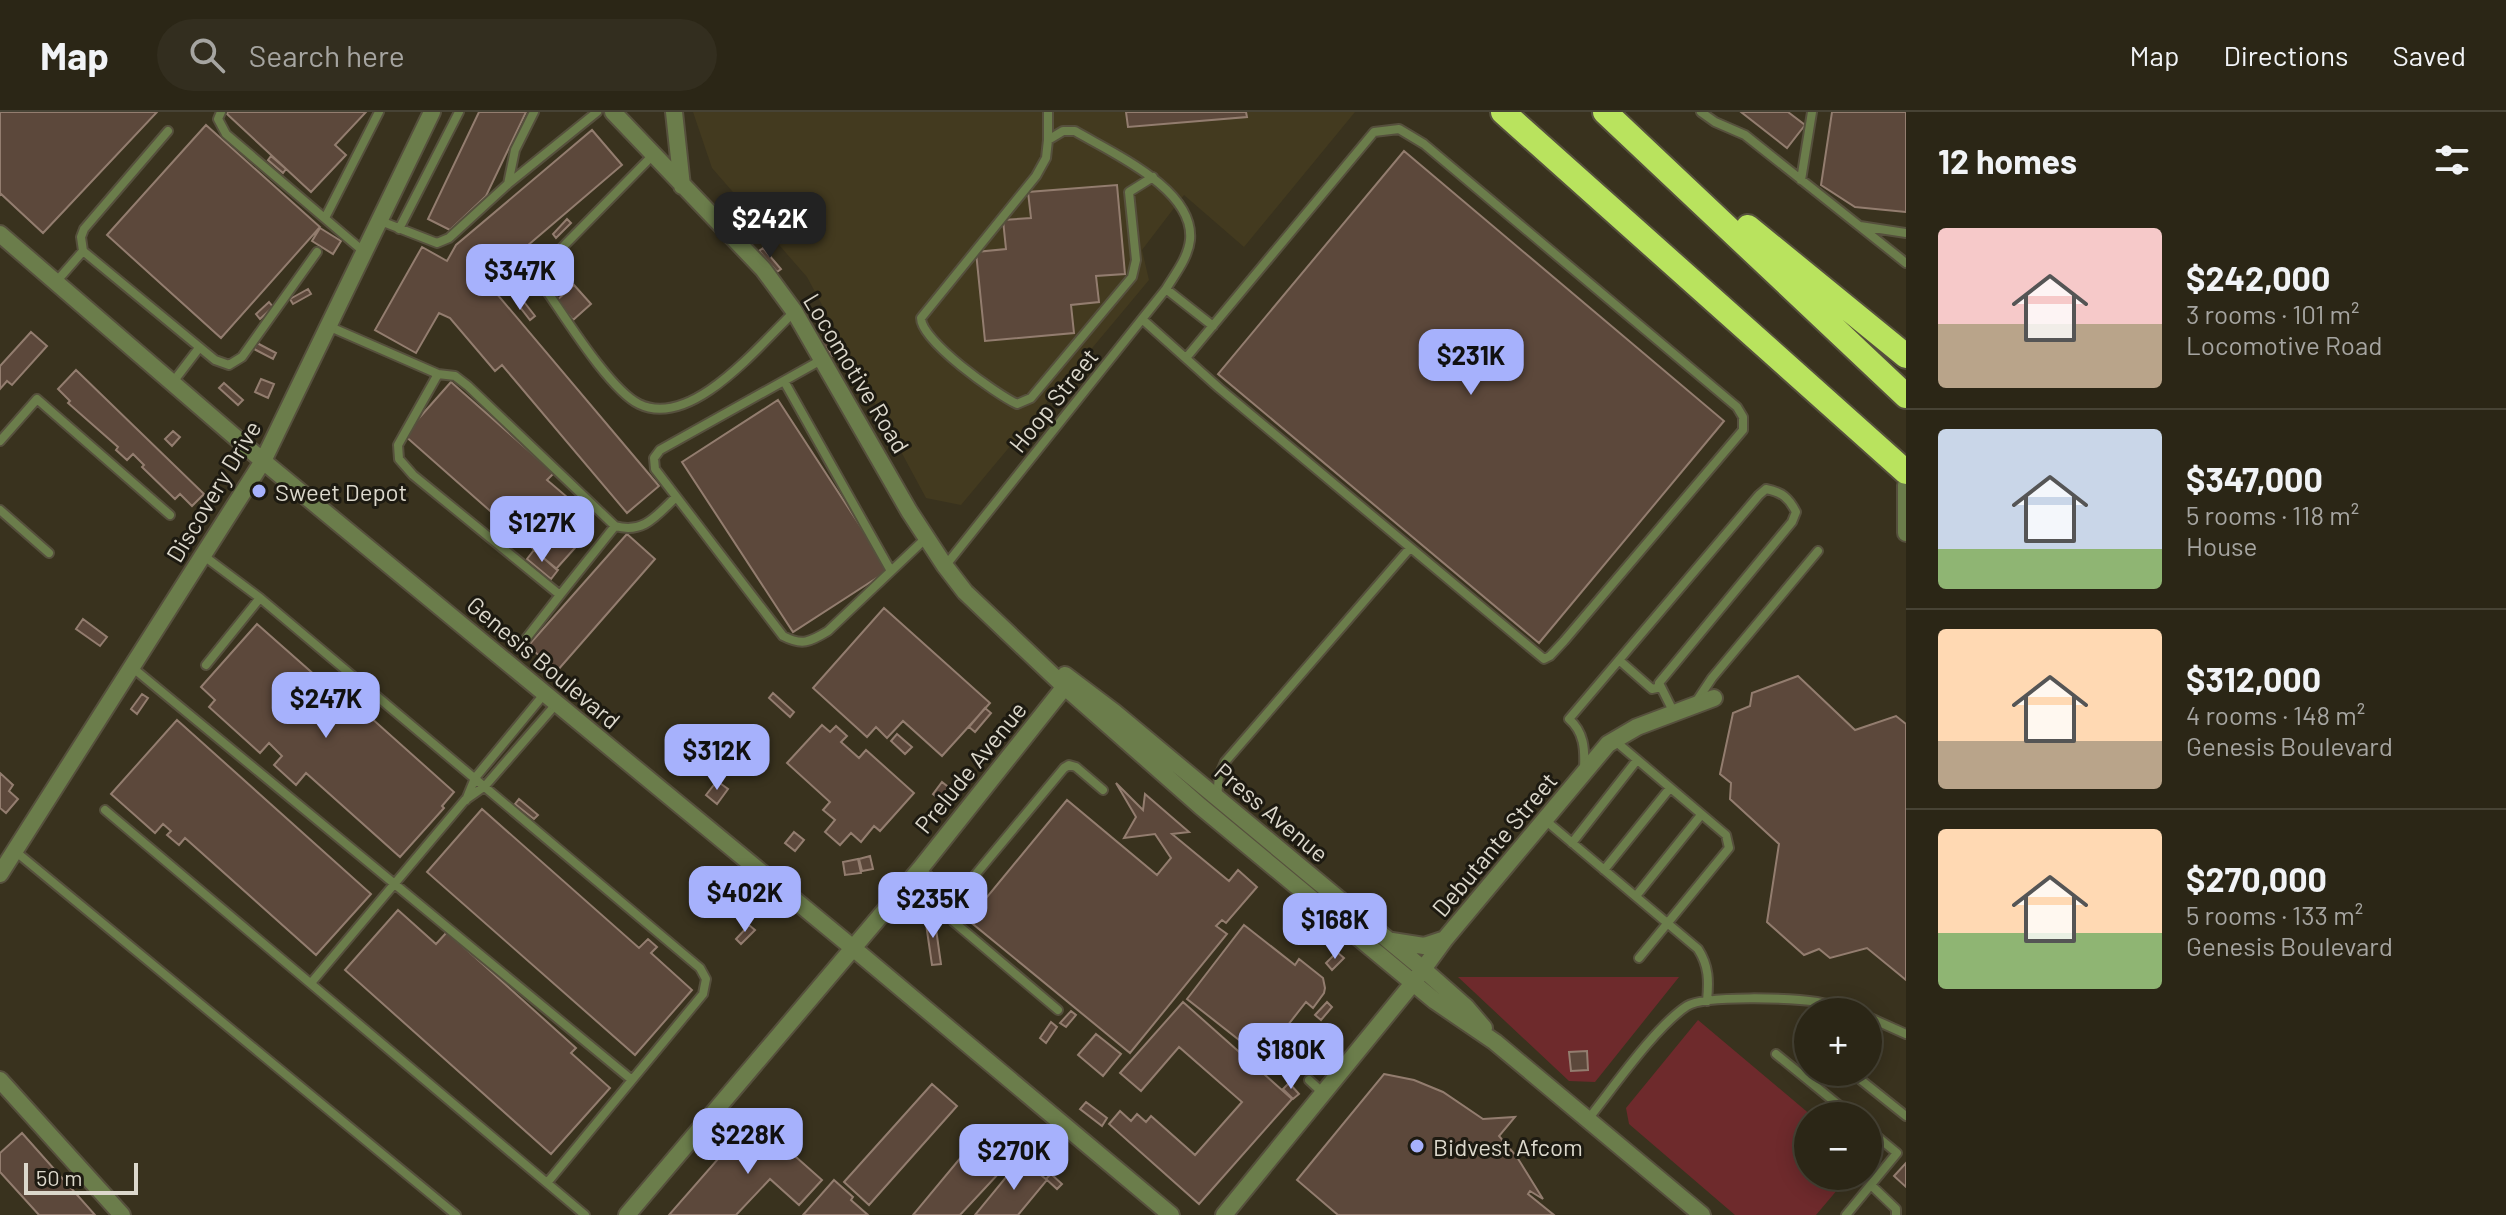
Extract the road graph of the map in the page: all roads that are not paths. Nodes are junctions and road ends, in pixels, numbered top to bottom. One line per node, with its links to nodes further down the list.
1 (221, 112): 22 (lane)
2 (379, 112): 22 (lane)
3 (432, 112): 23 (street, Discovery Drive)
4 (459, 112): 25 (lane)
5 (534, 112): 20 (lane)
6 (597, 112): 20 (lane)
7 (674, 112): 21 (street)
8 (1048, 112): 15 (lane)
9 (1503, 112): 48 (highway)
10 (1605, 112): 17 (highway)
11 (1701, 112): 19 (lane)
12 (1812, 112): 19 (lane)
13 (616, 113): 16 (street, Locomotive Road)
14 (168, 131): 28 (lane)
15 (1048, 140): 18 (lane); 18 (lane)
16 (653, 155): 21 (street, Locomotive Road); 34 (lane)
17 (1659, 161): 39 (highway); 45 (highway)
18 (1153, 177): 33 (lane, Hoop Street)
19 (1801, 180): 24 (lane)
20 (508, 184): 25 (lane)
21 (683, 187): 34 (street, Locomotive Road)
22 (325, 218): 29 (lane)
23 (378, 220): 25 (lane); 29 (street, Discovery Drive)
24 (1860, 226): 26 (lane); 31 (lane)
25 (399, 229)
26 (1906, 233)
27 (0, 234): 32 (street, Genesis Boulevard)
28 (83, 251): 32 (lane); 38 (lane)
29 (363, 251): 36 (street, Discovery Drive)
30 (317, 252): 38 (lane)
31 (1906, 263)
32 (56, 282): 44 (street, Genesis Boulevard)
33 (1166, 289): 35 (lane, Hoop Street); 37 (lane)
34 (794, 311): 41 (street, Locomotive Road)
35 (1142, 319): 40 (lane); 60 (lane, Hoop Street)
36 (327, 325): 42 (lane); 47 (street, Discovery Drive)
37 (1213, 326): 40 (lane); 56 (lane)
38 (199, 348): 44 (lane)
39 (1906, 356)
40 (1186, 358): 56 (lane)
41 (824, 359): 43 (lane); 55 (street, Locomotive Road)
42 (438, 374): 53 (lane); 62 (lane)
43 (784, 381): 50 (lane); 61 (lane)
44 (173, 382): 47 (street, Genesis Boulevard)
45 (1901, 391)
46 (0, 441): 52 (lane)
47 (263, 461): 59 (street, Discovery Drive); 70 (street, Genesis Boulevard)
48 (1906, 472)
49 (1906, 485): 54 (street)
50 (676, 497): 53 (lane); 61 (lane)
51 (0, 510): 58 (lane)
52 (170, 515)
53 (615, 526): 62 (lane)
54 (1906, 533)
55 (926, 538): 60 (street, Locomotive Road); 61 (lane)
56 (1410, 548): 82 (lane)
57 (1818, 551): 72 (lane)
58 (49, 553)
59 (204, 556): 63 (lane); 67 (street, Discovery Drive)
60 (945, 566): 68 (street, Press Avenue)
61 (891, 571)
62 (560, 595): 64 (lane)
63 (260, 598): 66 (lane); 78 (lane)
64 (525, 640)
65 (1619, 660): 69 (lane); 69 (lane); 77 (lane)
66 (206, 665)
67 (133, 668): 88 (street, Discovery Drive); 92 (lane)
68 (1068, 683): 76 (street, Press Avenue); 89 (street, Prelude Avenue)
69 (1661, 687): 73 (lane)
70 (551, 698): 78 (lane); 79 (lane); 98 (street, Genesis Boulevard)
71 (1714, 698): 72 (street, Debutante Street)
72 (1693, 706): 73 (street, Debutante Street)
73 (1674, 713): 74 (street, Debutante Street)
74 (1613, 740): 75 (lane); 77 (street, Debutante Street)
75 (1637, 760): 80 (lane); 87 (lane)
76 (1162, 763): 82 (street, Press Avenue); 100 (street, Press Avenue)
77 (1584, 773): 86 (street, Debutante Street)
78 (475, 778): 79 (lane); 83 (lane)
79 (485, 786): 83 (lane); 111 (lane)
80 (1670, 788): 85 (lane); 90 (lane)
81 (1103, 790): 94 (lane)
82 (1217, 797): 97 (street, Press Avenue)
83 (465, 800): 92 (lane)
84 (105, 810): 101 (lane)
85 (1701, 815): 93 (lane); 95 (lane)
86 (1545, 820): 87 (lane); 96 (street, Debutante Street)
87 (1572, 843): 90 (lane)
88 (15, 851): 91 (street, Discovery Drive); 126 (lane)
89 (920, 869): 94 (lane); 98 (street, Prelude Avenue)
90 (1604, 870): 93 (lane)
91 (0, 874)
92 (395, 884): 101 (lane); 111 (lane)
93 (1636, 896): 95 (lane)
94 (956, 898): 105 (lane)
95 (1668, 923): 99 (lane); 103 (lane)
96 (1445, 939): 97 (street); 100 (street, Debutante Street); 102 (street)
97 (1389, 941): 100 (street, Press Avenue)
98 (853, 948): 128 (street, Prelude Avenue); 129 (street, Genesis Boulevard)
99 (1639, 958)
100 (1418, 976): 102 (street, Press Avenue); 108 (street, Press Avenue); 114 (street, Debutante Street)
101 (311, 983): 122 (lane)
102 (1441, 985): 108 (street, Press Avenue)
103 (1707, 1001): 104 (lane); 117 (lane)
104 (1794, 1002)
105 (1058, 1010)
106 (1882, 1023): 107 (lane)
107 (1906, 1034)
108 (1495, 1042): 117 (street, Press Avenue)
109 (1776, 1054): 115 (lane)
110 (0, 1080): 125 (street)
111 (632, 1080): 122 (lane)
112 (1309, 1080): 114 (lane)
113 (1868, 1086): 116 (lane)
114 (1324, 1093): 130 (street, Debutante Street)
115 (1835, 1102)
116 (1906, 1116)
117 (1589, 1118): 131 (street, Press Avenue)
118 (1882, 1141): 120 (lane)
119 (1906, 1144): 120 (lane)
120 (1897, 1153): 121 (lane)
121 (1882, 1171)
122 (547, 1183): 127 (lane)
123 (1867, 1190): 132 (lane)
124 (1877, 1190): 133 (lane)
125 (122, 1215)
126 (456, 1215)
127 (585, 1215)
128 (627, 1215)
129 (1171, 1215)
130 (1224, 1215)
131 (1702, 1215)
132 (1846, 1215)
133 (1896, 1215)

